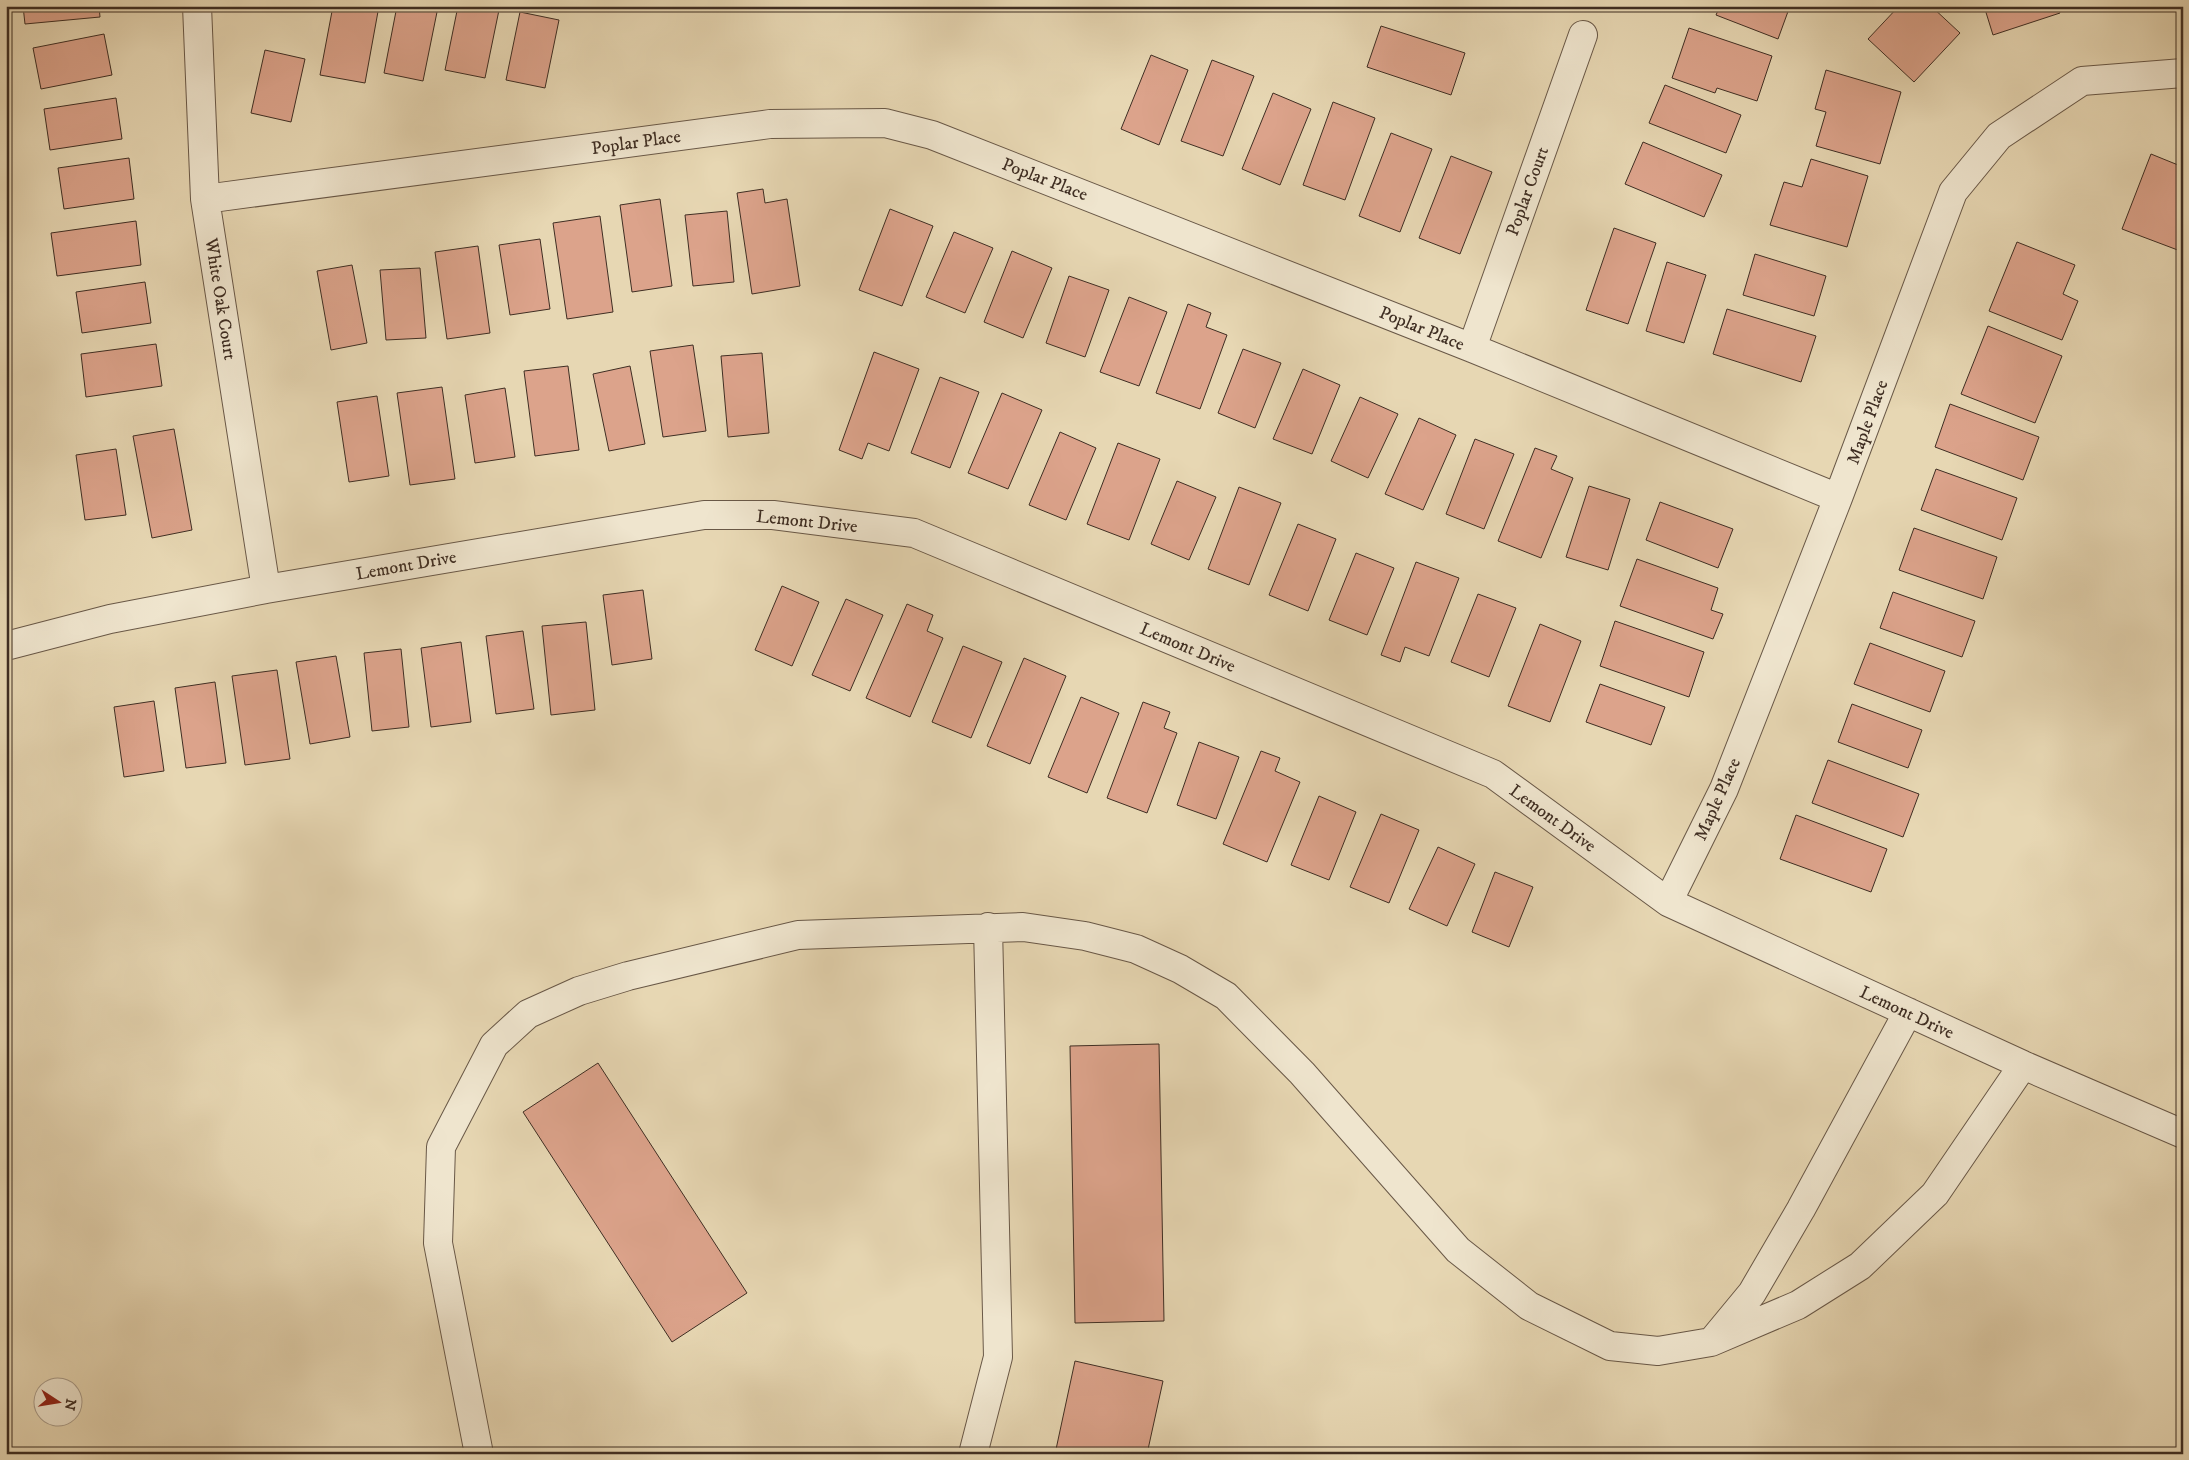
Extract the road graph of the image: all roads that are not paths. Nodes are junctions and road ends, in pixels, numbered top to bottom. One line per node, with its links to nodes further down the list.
1 (197, 6): 4 (street, White Oak Court)
2 (1582, 35): 5 (street, Poplar Court)
3 (2183, 73): 6 (street, Maple Place)
4 (205, 199): 5 (street, Poplar Place); 7 (street, White Oak Court)
5 (1472, 348): 6 (street, Poplar Place)
6 (1838, 498): 9 (street, Maple Place)
7 (266, 589): 8 (street, Lemont Drive); 9 (street, Lemont Drive)
8 (6, 646)
9 (1668, 902): 11 (street, Lemont Drive)
10 (988, 927): 14 (street); 15 (street); 16 (street)
11 (1908, 1012): 12 (street, Lemont Drive); 14 (street)
12 (2023, 1065): 13 (street, Lemont Drive); 14 (street)
13 (2183, 1134)
14 (1711, 1342)
15 (478, 1454)
16 (973, 1454)

